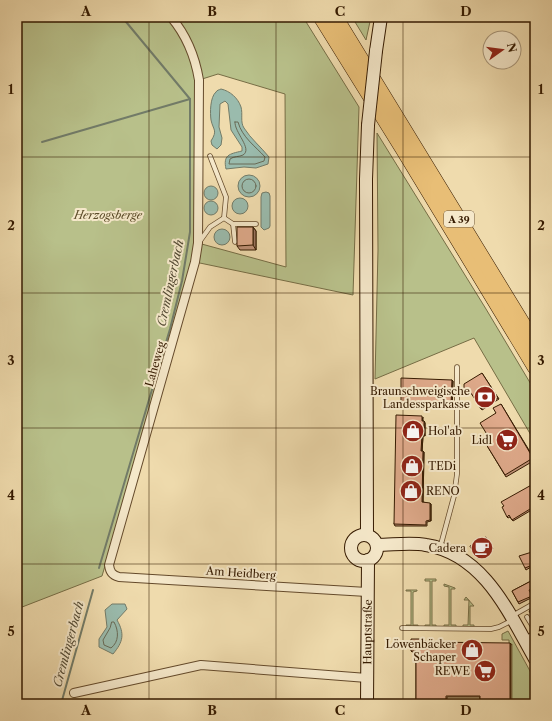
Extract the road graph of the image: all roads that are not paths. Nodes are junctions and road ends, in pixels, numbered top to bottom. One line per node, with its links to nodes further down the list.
1 (171, 17): 10 (street, Laheweg)
2 (321, 17): 13 (highway, A 39)
3 (335, 17): 11 (highway, A 39)
4 (381, 17): 14 (street, bridge)
5 (210, 156): 6 (lane)
6 (224, 218): 7 (lane); 10 (lane)
7 (232, 224): 8 (lane); 9 (lane)
8 (256, 224)
9 (235, 242)
10 (198, 243): 18 (street, Laheweg)
11 (535, 344)
12 (457, 367): 16 (lane)
13 (535, 367)
14 (367, 534): 15 (street); 17 (street)
15 (377, 545): 16 (street); 17 (street)
16 (440, 548): 22 (street)
17 (368, 560): 19 (street, Hauptstraße)
18 (113, 575): 19 (street, Am Heidberg)
19 (367, 592): 28 (street, Hauptstraße)
20 (535, 603): 22 (lane)
21 (527, 617): 24 (lane)
22 (512, 618): 23 (lane); 26 (street)
23 (402, 628)
24 (535, 630)
25 (535, 634): 26 (lane)
26 (524, 639): 27 (street)
27 (535, 659)
28 (367, 678): 29 (street); 31 (street, Hauptstraße)
29 (74, 693)
30 (535, 701): 32 (lane)
31 (367, 704)
32 (529, 704)

